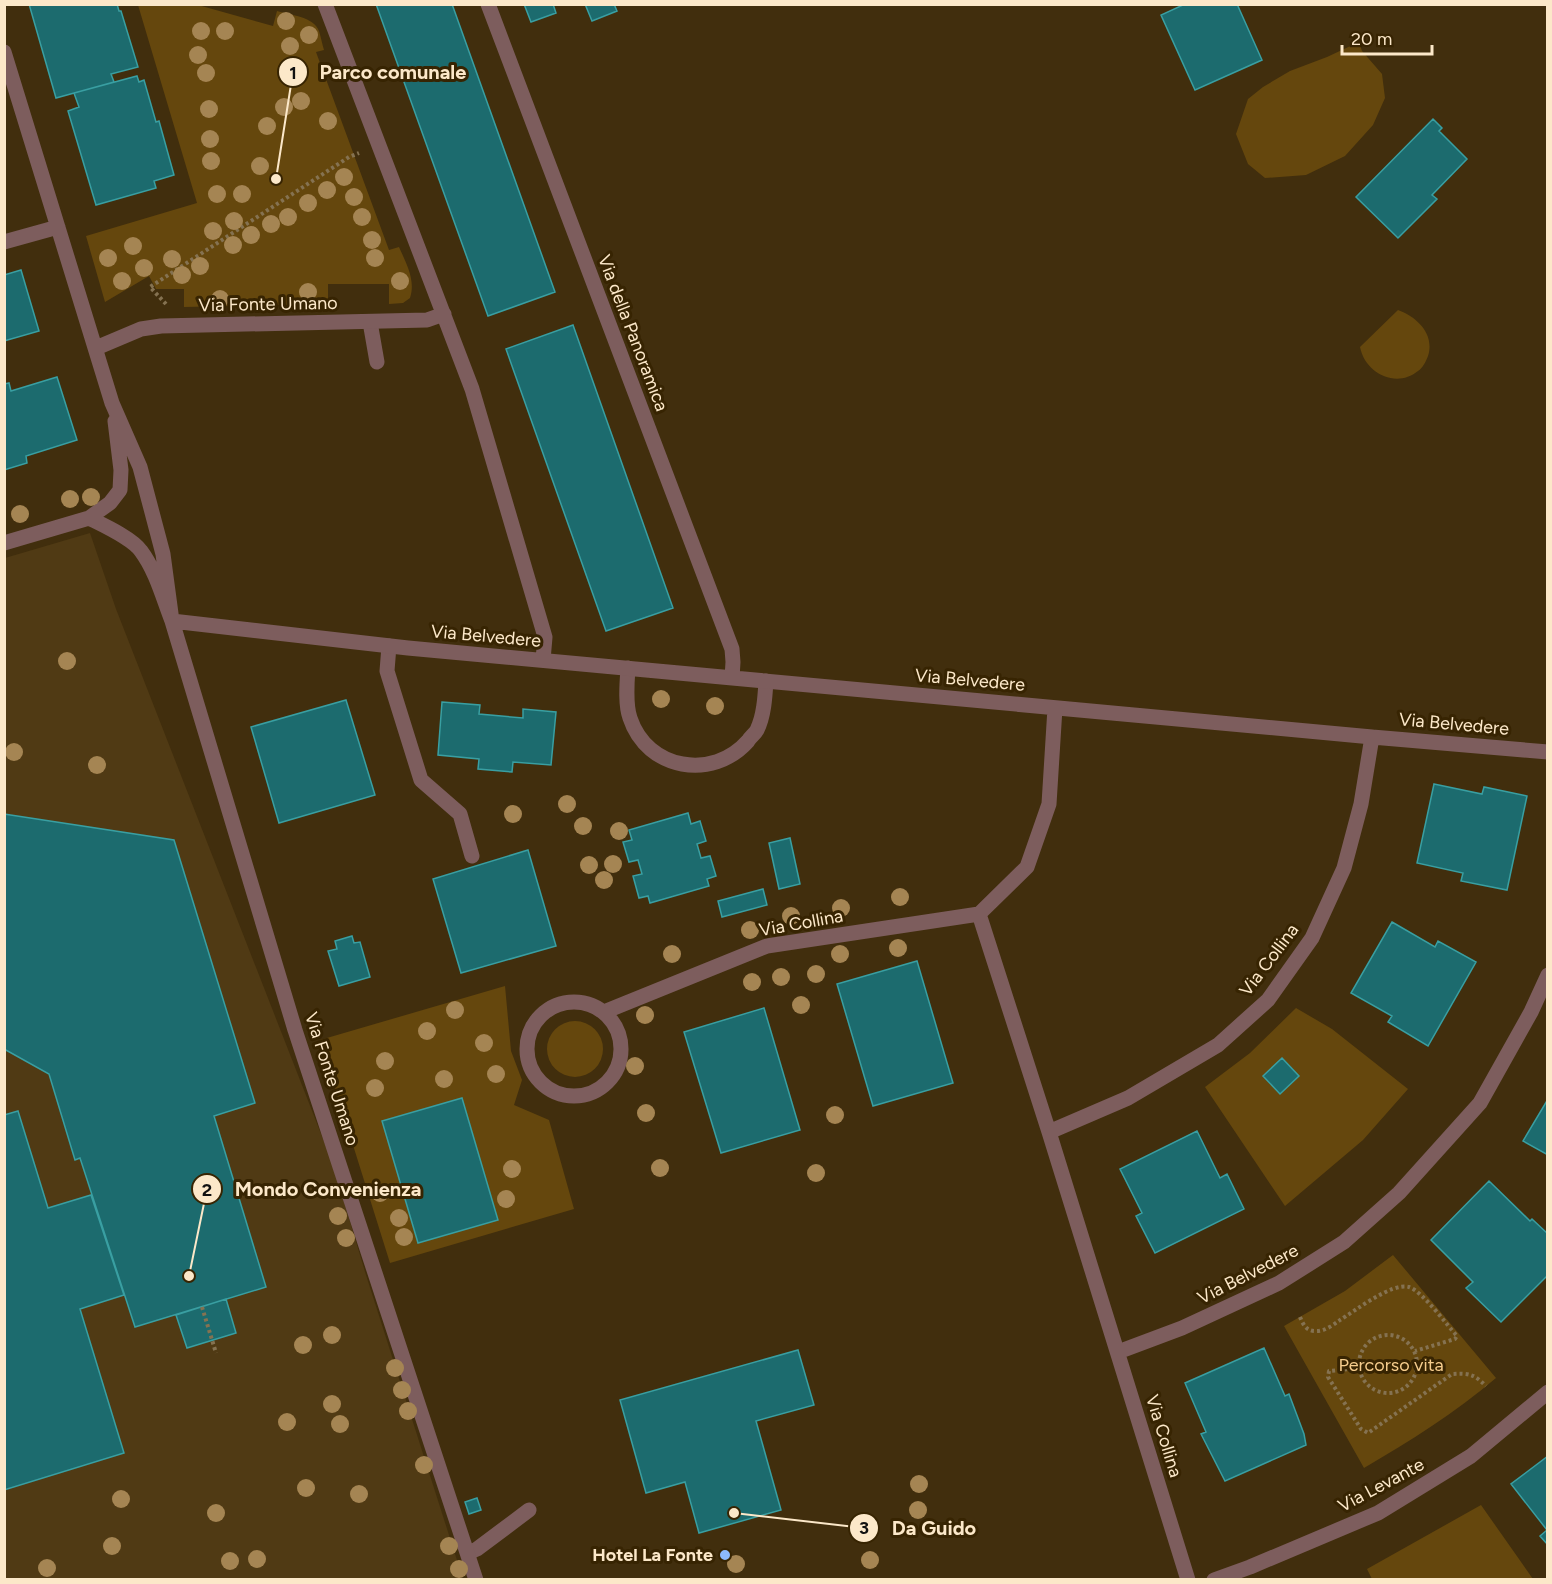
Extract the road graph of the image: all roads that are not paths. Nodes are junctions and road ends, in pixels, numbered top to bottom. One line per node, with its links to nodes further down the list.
1 (325, 4): 6 (street)
2 (488, 4): 17 (street, Via della Panoramica)
3 (4, 52): 4 (street, Via Fonte Umano)
4 (58, 227): 5 (street); 8 (street, Via Fonte Umano)
5 (4, 242)
6 (444, 314): 7 (street, Via Fonte Umano); 15 (street)
7 (370, 322): 8 (street, Via Fonte Umano); 9 (street)
8 (96, 348): 10 (street, Via Fonte Umano)
9 (377, 363)
10 (112, 403): 11 (street, Via Fonte Umano); 13 (street, Via Fonte Umano)
11 (89, 518): 12 (street); 13 (street, Via Fonte Umano)
12 (4, 543)
13 (172, 621): 14 (street, Via Belvedere); 30 (street, Via Fonte Umano)
14 (389, 646): 15 (street, Via Belvedere); 22 (street)
15 (543, 660): 16 (street, Via Belvedere)
16 (628, 668): 17 (street, Via Belvedere); 18 (street)
17 (732, 678): 18 (street, Via Belvedere)
18 (766, 681): 19 (street, Via Belvedere)
19 (1055, 708): 20 (street, Via Belvedere); 23 (street)
20 (1372, 737): 21 (street, Via Belvedere); 26 (street, Via Collina)
21 (1548, 752)
22 (472, 856)
23 (979, 914): 25 (street, Via Collina); 26 (street, Via Collina)
24 (1548, 975): 27 (street, Via Belvedere)
25 (604, 1012): 25 (street)
26 (1049, 1132): 27 (street, Via Collina)
27 (1118, 1352): 32 (street, Via Collina)
28 (1548, 1392): 33 (street, Via Levante)
29 (528, 1510): 30 (street)
30 (468, 1553): 31 (street, Via Fonte Umano)
31 (476, 1580)
32 (1188, 1580)
33 (1214, 1580)

